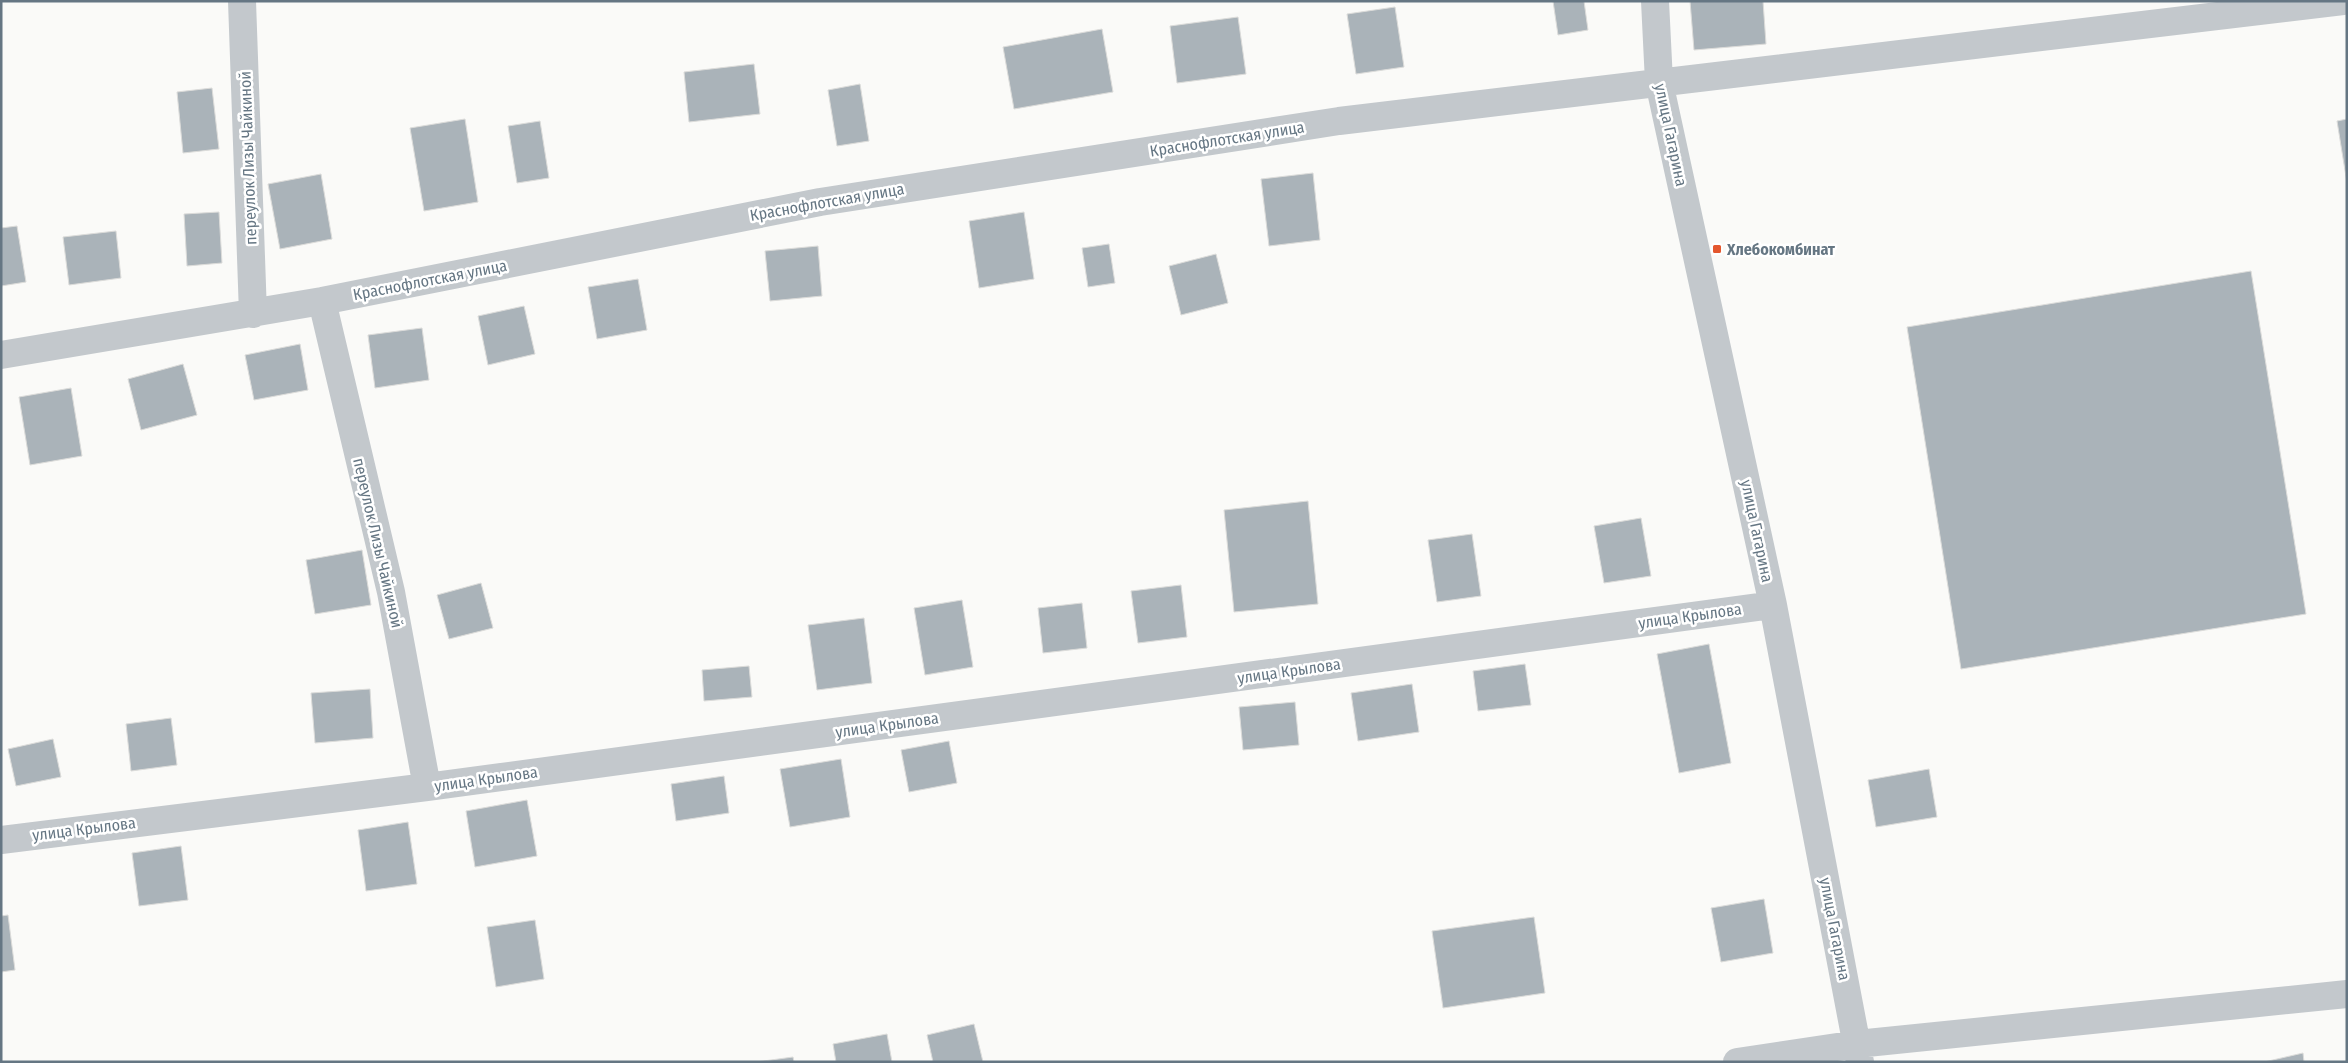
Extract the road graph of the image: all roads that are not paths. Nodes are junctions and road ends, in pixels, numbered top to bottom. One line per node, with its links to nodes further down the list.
1 (242, 1): 6 (street, переулок Лизы Чайкиной)
2 (1655, 1): 4 (street, улица Гагарина)
3 (2344, 1): 4 (street, Краснофлотская улица)
4 (1659, 82): 5 (street, Краснофлотская улица); 8 (street, улица Гагарина)
5 (322, 301): 6 (street, Краснофлотская улица); 9 (street, переулок Лизы Чайкиной)
6 (253, 314): 7 (street, Краснофлотская улица)
7 (1, 355)
8 (1773, 605): 9 (street, улица Крылова); 12 (street, улица Гагарина)
9 (427, 787): 10 (street, улица Крылова)
10 (1, 840)
11 (2347, 994): 12 (street)
12 (1858, 1053): 13 (street)
13 (1737, 1062)

